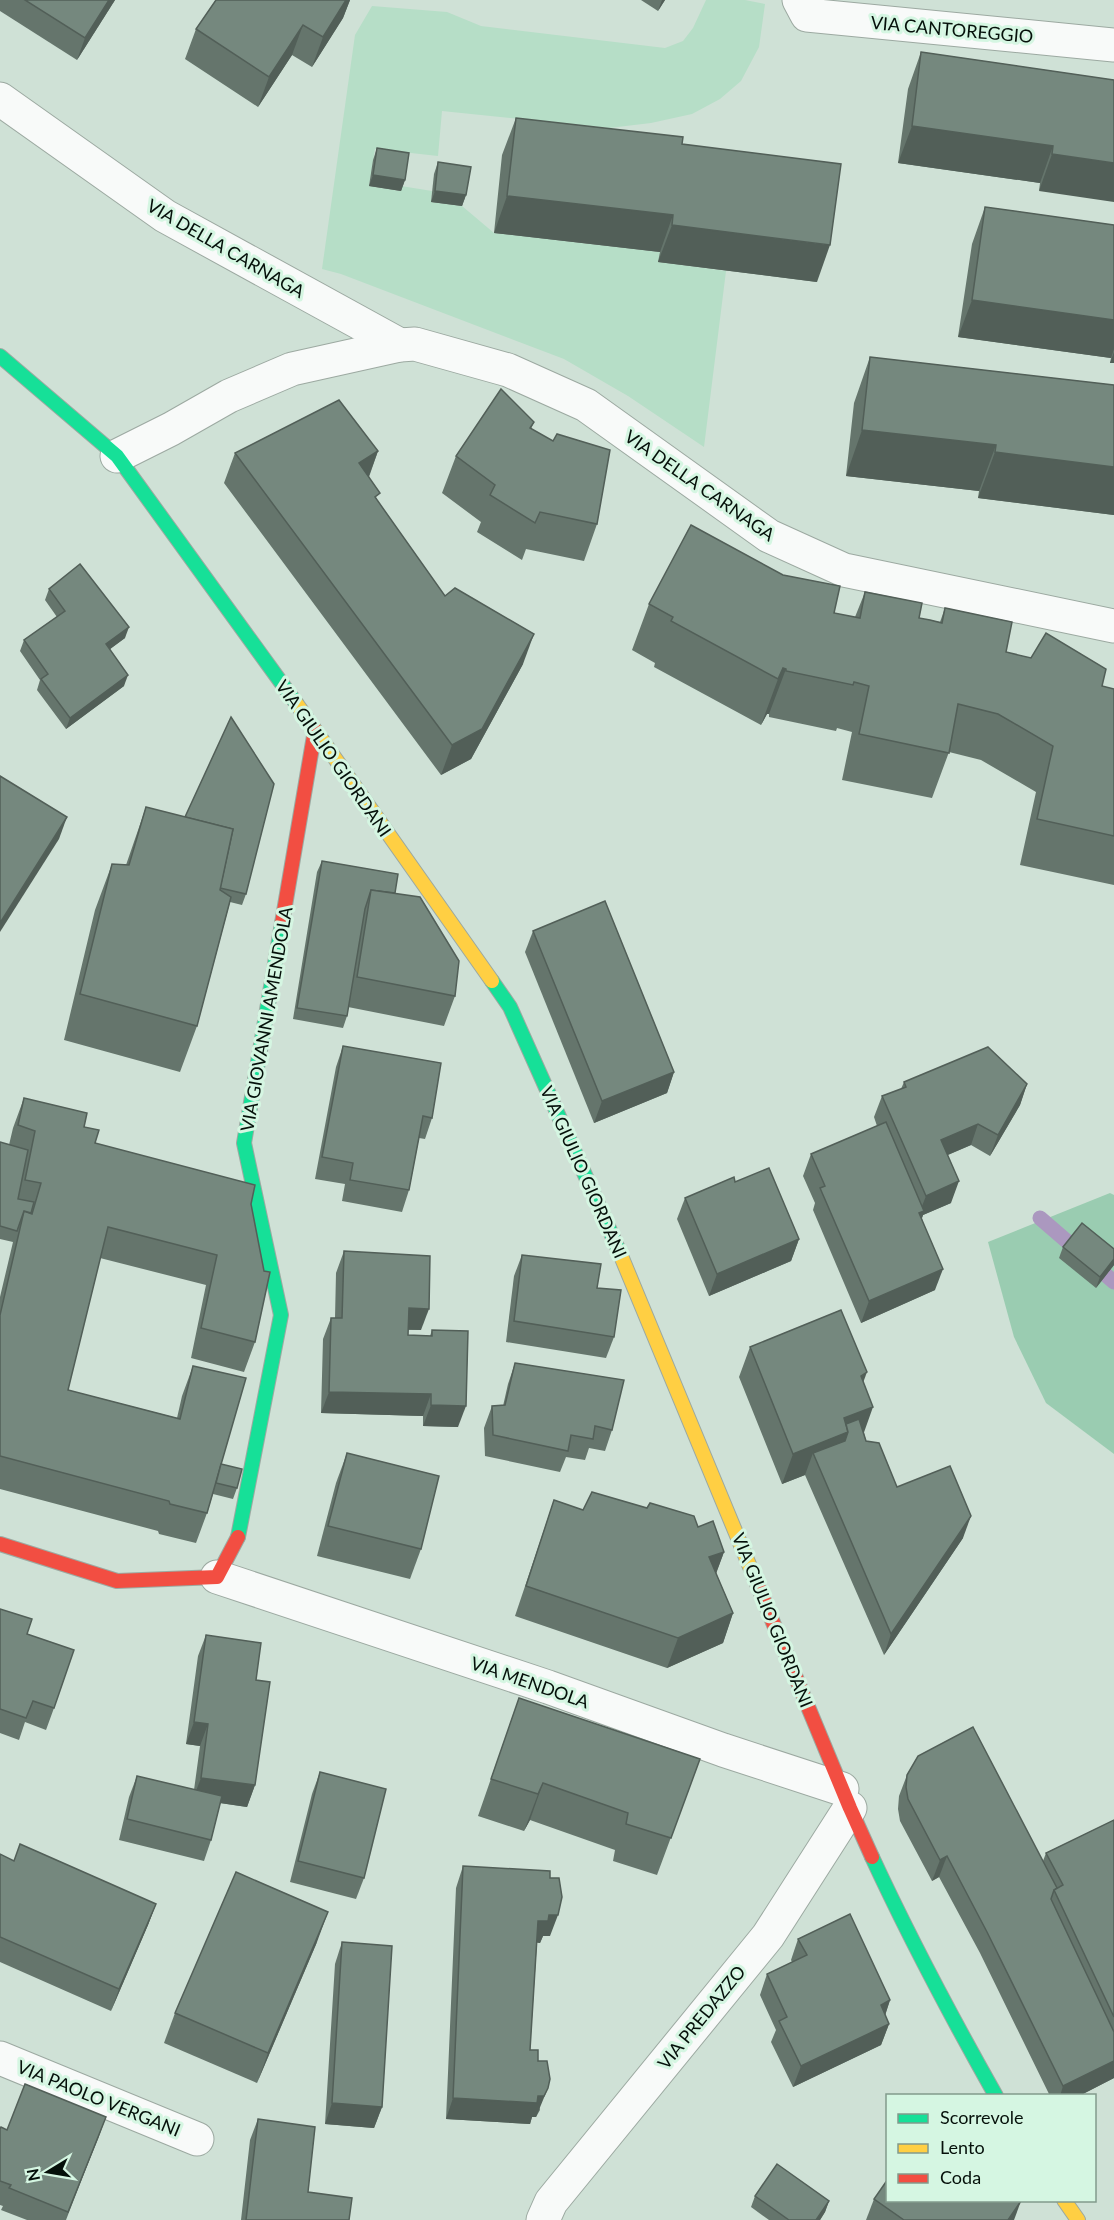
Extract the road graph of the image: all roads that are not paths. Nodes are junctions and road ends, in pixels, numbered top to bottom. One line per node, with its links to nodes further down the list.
1 (799, 0): 2 (street, VIA CANTOREGGIO)
2 (1114, 45)
3 (0, 99): 4 (street, VIA DELLA CARNAGA)
4 (400, 345): 6 (street, VIA DELLA CARNAGA); 7 (street, VIA DELLA CARNAGA)
5 (0, 356): 6 (street, VIA GIULIO GIORDANI)
6 (117, 456): 8 (street, VIA GIULIO GIORDANI)
7 (1114, 626)
8 (315, 730): 10 (street, VIA GIOVANNI AMENDOLA); 11 (street, VIA GIULIO GIORDANI)
9 (0, 1544): 10 (street)
10 (218, 1577): 11 (street, VIA MENDOLA)
11 (846, 1798): 13 (street, VIA GIULIO GIORDANI); 16 (street, VIA PREDAZZO)
12 (0, 2058): 14 (street, VIA PAOLO VERGANI)
13 (995, 2094)
14 (197, 2139)
15 (1065, 2202): 17 (street)
16 (543, 2220)
17 (1078, 2220)

